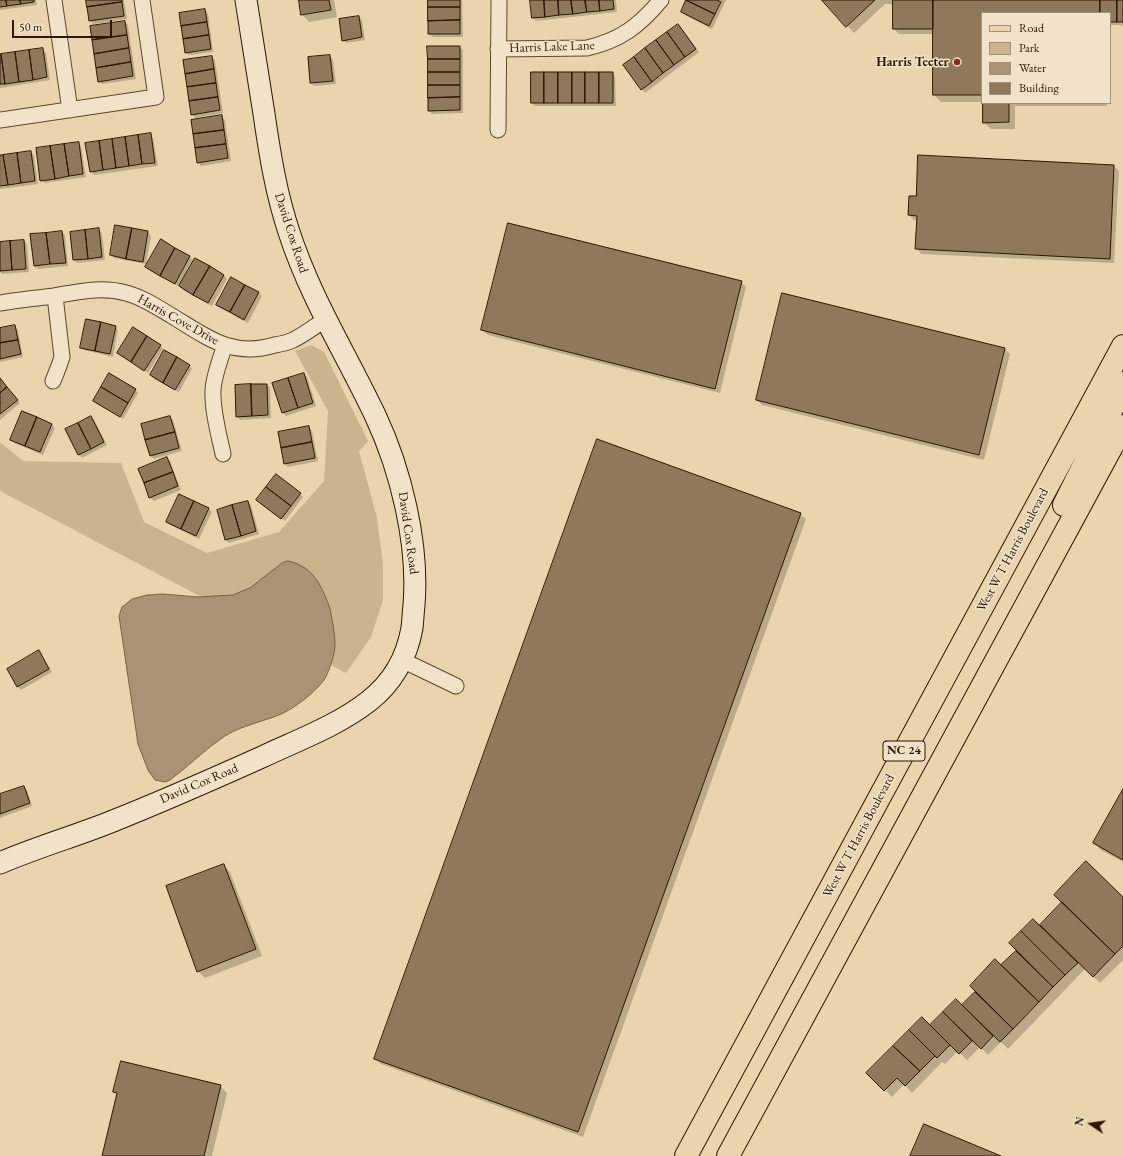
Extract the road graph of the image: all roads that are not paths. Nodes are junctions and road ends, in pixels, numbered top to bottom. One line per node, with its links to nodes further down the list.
1 (54, 0): 7 (street)
2 (142, 0): 7 (street)
3 (246, 0): 12 (main road, David Cox Road)
4 (499, 0): 6 (street)
5 (661, 0): 6 (street, Harris Lake Lane)
6 (498, 49): 9 (street)
7 (70, 110): 8 (street)
8 (0, 120)
9 (498, 130)
10 (55, 296): 11 (street, Harris Cove Drive); 13 (street, Harris Cove Drive); 15 (street)
11 (0, 303)
12 (326, 319): 13 (street, Harris Cove Drive); 20 (main road, David Cox Road)
13 (225, 345): 18 (street)
14 (1122, 354): 23 (main road, West W T Harris Boulevard / NC 24)
15 (53, 381)
16 (1123, 383): 19 (main road)
17 (1123, 426): 19 (main road, NC 24)
18 (223, 454)
19 (1014, 628): 24 (main road, NC 24)
20 (402, 660): 21 (street); 22 (main road, David Cox Road)
21 (456, 686)
22 (0, 864)
23 (686, 1156)
24 (728, 1156)

